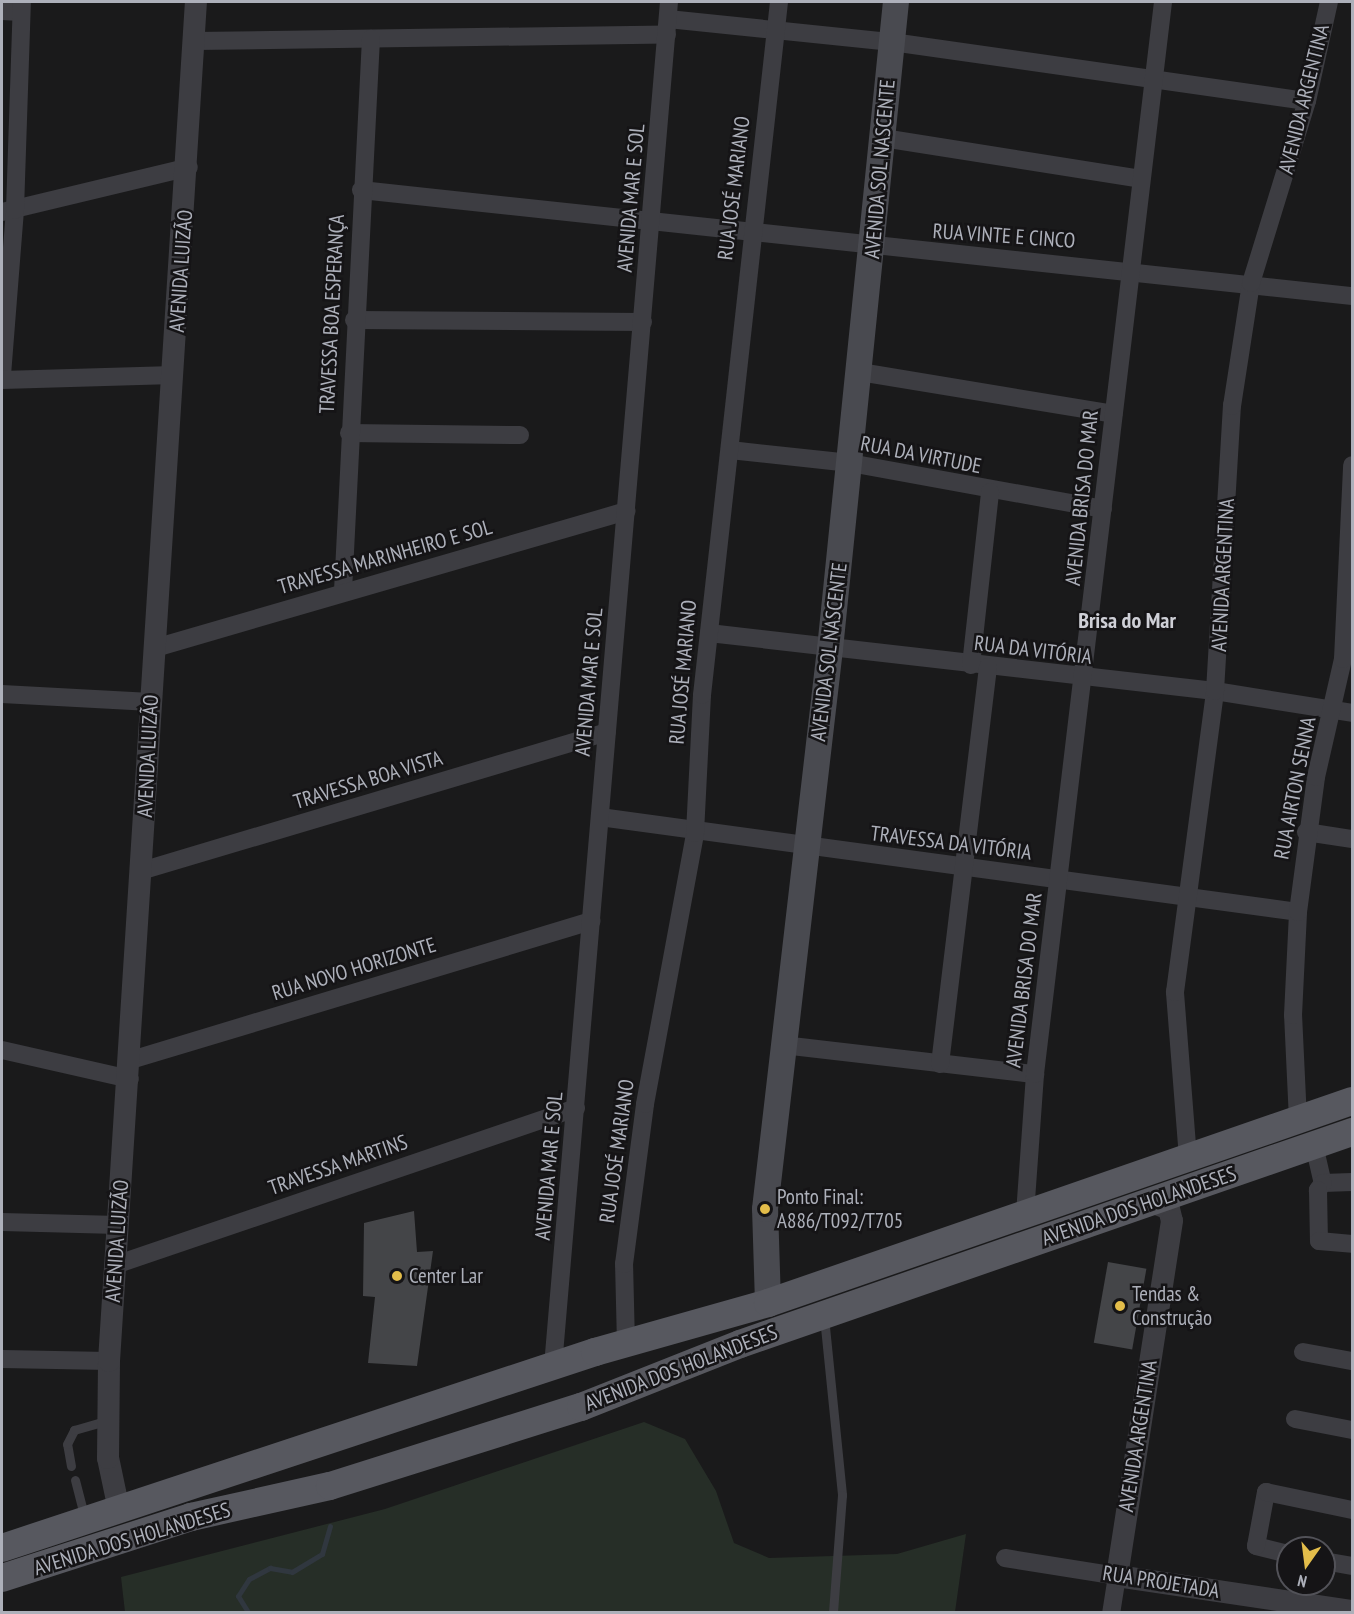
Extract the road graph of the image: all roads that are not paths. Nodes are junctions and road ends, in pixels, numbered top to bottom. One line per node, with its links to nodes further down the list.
1 (196, 2): 11 (street, AVENIDA LUIZÃO)
2 (779, 2): 9 (street, RUA JOSÉ MARIANO)
3 (896, 2): 12 (main road, AVENIDA SOL NASCENTE)
4 (1163, 2): 13 (street, AVENIDA BRISA DO MAR)
5 (1329, 2): 14 (street, AVENIDA ARGENTINA)
6 (22, 7): 7 (street); 19 (street)
7 (2, 11)
8 (668, 18): 9 (street); 10 (street); 20 (street, AVENIDA MAR E SOL)
9 (776, 27): 12 (street); 21 (street, RUA JOSÉ MARIANO)
10 (370, 39): 11 (street); 18 (street, TRAVESSA BOA ESPERANÇA)
11 (195, 41): 16 (street, AVENIDA LUIZÃO)
12 (892, 42): 13 (street); 15 (main road, AVENIDA SOL NASCENTE)
13 (1155, 82): 14 (street); 17 (street, AVENIDA BRISA DO MAR)
14 (1307, 101): 24 (street, AVENIDA ARGENTINA)
15 (883, 138): 17 (street); 22 (main road, AVENIDA SOL NASCENTE)
16 (189, 167): 19 (street); 29 (street, AVENIDA LUIZÃO)
17 (1141, 179): 23 (street, AVENIDA BRISA DO MAR)
18 (361, 190): 20 (street, RUA VINTE E CINCO); 26 (street, TRAVESSA BOA ESPERANÇA)
19 (8, 211): 30 (street)
20 (652, 220): 21 (street, RUA VINTE E CINCO); 27 (street, AVENIDA MAR E SOL)
21 (750, 233): 22 (street, RUA VINTE E CINCO); 34 (street, RUA JOSÉ MARIANO)
22 (873, 248): 23 (street, RUA VINTE E CINCO); 28 (main road, AVENIDA SOL NASCENTE)
23 (1129, 268): 24 (street, RUA VINTE E CINCO); 31 (street, AVENIDA BRISA DO MAR)
24 (1251, 283): 25 (street, RUA VINTE E CINCO); 47 (street, AVENIDA ARGENTINA)
25 (1353, 296)
26 (354, 320): 27 (street); 32 (street, TRAVESSA BOA ESPERANÇA)
27 (643, 322): 39 (street, AVENIDA MAR E SOL)
28 (860, 372): 31 (street); 35 (main road, AVENIDA SOL NASCENTE)
29 (174, 375): 30 (street); 43 (street, AVENIDA LUIZÃO)
30 (2, 377)
31 (1114, 414): 38 (street, AVENIDA BRISA DO MAR)
32 (349, 433): 33 (street); 41 (street, TRAVESSA BOA ESPERANÇA)
33 (520, 435)
34 (730, 450): 35 (street, RUA DA VIRTUDE); 42 (street, RUA JOSÉ MARIANO)
35 (850, 463): 37 (street, RUA DA VIRTUDE); 44 (main road, AVENIDA SOL NASCENTE)
36 (1353, 465): 40 (street, RUA AIRTON SENNA)
37 (990, 492): 38 (street, RUA DA VIRTUDE); 45 (street)
38 (1103, 509): 46 (street, AVENIDA BRISA DO MAR)
39 (627, 511): 41 (street, TRAVESSA MARINHEIRO E SOL); 52 (street, AVENIDA MAR E SOL)
40 (1352, 539): 50 (street, RUA AIRTON SENNA)
41 (343, 591): 43 (street, TRAVESSA MARINHEIRO E SOL)
42 (709, 633): 44 (street, RUA DA VITÓRIA); 55 (street, RUA JOSÉ MARIANO)
43 (155, 648): 49 (street, AVENIDA LUIZÃO)
44 (830, 649): 45 (street, RUA DA VITÓRIA); 57 (main road, AVENIDA SOL NASCENTE)
45 (980, 666): 46 (street, RUA DA VITÓRIA); 58 (street)
46 (1086, 679): 47 (street, RUA DA VITÓRIA); 60 (street, AVENIDA BRISA DO MAR)
47 (1215, 691): 50 (street, RUA DA VITÓRIA); 61 (street, AVENIDA ARGENTINA)
48 (2, 694): 49 (street)
49 (151, 702): 59 (street, AVENIDA LUIZÃO)
50 (1333, 709): 51 (street, RUA DA VITÓRIA); 54 (street, RUA AIRTON SENNA)
51 (1353, 712)
52 (607, 732): 53 (street, AVENIDA MAR E SOL); 59 (street, TRAVESSA BOA VISTA)
53 (600, 816): 55 (street, TRAVESSA DA VITÓRIA); 63 (street, AVENIDA MAR E SOL)
54 (1306, 832): 56 (street); 62 (street, RUA AIRTON SENNA)
55 (695, 833): 57 (street, TRAVESSA DA VITÓRIA); 85 (street, RUA JOSÉ MARIANO)
56 (1353, 839)
57 (805, 849): 58 (street, TRAVESSA DA VITÓRIA); 64 (main road, AVENIDA SOL NASCENTE)
58 (963, 867): 60 (street, TRAVESSA DA VITÓRIA); 66 (street)
59 (141, 871): 67 (street, AVENIDA LUIZÃO)
60 (1059, 879): 61 (street, TRAVESSA DA VITÓRIA); 68 (street, AVENIDA BRISA DO MAR)
61 (1189, 899): 62 (street, TRAVESSA DA VITÓRIA); 74 (street, AVENIDA ARGENTINA)
62 (1298, 912): 71 (street, RUA AIRTON SENNA)
63 (591, 921): 67 (street, RUA NOVO HORIZONTE); 70 (street, AVENIDA MAR E SOL)
64 (783, 1045): 66 (street); 83 (main road, AVENIDA SOL NASCENTE)
65 (2, 1050): 67 (street, RUA NOVO HORIZONTE)
66 (940, 1064): 68 (street)
67 (130, 1070): 80 (street, AVENIDA LUIZÃO)
68 (1035, 1074): 78 (street, AVENIDA BRISA DO MAR)
69 (1353, 1101): 71 (main road, AVENIDA DOS HOLANDESES)
70 (576, 1108): 82 (street, TRAVESSA MARTINS); 90 (street, AVENIDA MAR E SOL)
71 (1298, 1120): 74 (main road, AVENIDA DOS HOLANDESES)
72 (1353, 1132): 73 (main road, AVENIDA DOS HOLANDESES)
73 (1314, 1145): 76 (street); 77 (main road, AVENIDA DOS HOLANDESES)
74 (1188, 1158): 78 (main road, AVENIDA DOS HOLANDESES)
75 (1353, 1182): 76 (street)
76 (1323, 1183): 81 (street)
77 (1151, 1202): 84 (main road, AVENIDA DOS HOLANDESES); 104 (street, AVENIDA ARGENTINA)
78 (1025, 1214): 83 (main road, AVENIDA DOS HOLANDESES)
79 (2, 1222): 80 (street)
80 (118, 1225): 82 (street, AVENIDA LUIZÃO)
81 (1353, 1244)
82 (115, 1265): 88 (street, AVENIDA LUIZÃO)
83 (768, 1303): 85 (main road, AVENIDA DOS HOLANDESES)
84 (824, 1315): 105 (main road, AVENIDA DOS HOLANDESES); 107 (lane)
85 (626, 1344): 90 (main road, AVENIDA DOS HOLANDESES)
86 (1303, 1352): 89 (street)
87 (2, 1359): 88 (street)
88 (109, 1361): 92 (street, AVENIDA LUIZÃO)
89 (1353, 1361)
90 (553, 1366): 96 (main road, AVENIDA DOS HOLANDESES)
91 (1295, 1419): 93 (street)
92 (108, 1420): 94 (lane); 96 (street, AVENIDA LUIZÃO)
93 (1353, 1430)
94 (71, 1466)
95 (75, 1480): 98 (lane)
96 (119, 1510): 98 (main road, AVENIDA DOS HOLANDESES)
97 (1353, 1510): 100 (street)
98 (86, 1521): 99 (main road, AVENIDA DOS HOLANDESES)
99 (2, 1548)
100 (1276, 1551)
101 (1005, 1558): 104 (street, RUA PROJETADA)
102 (1336, 1563): 103 (street)
103 (1353, 1566)
104 (1117, 1576): 106 (street, RUA PROJETADA); 108 (street, AVENIDA ARGENTINA)
105 (2, 1578)
106 (1353, 1611)
107 (833, 1612)
108 (1111, 1612)

